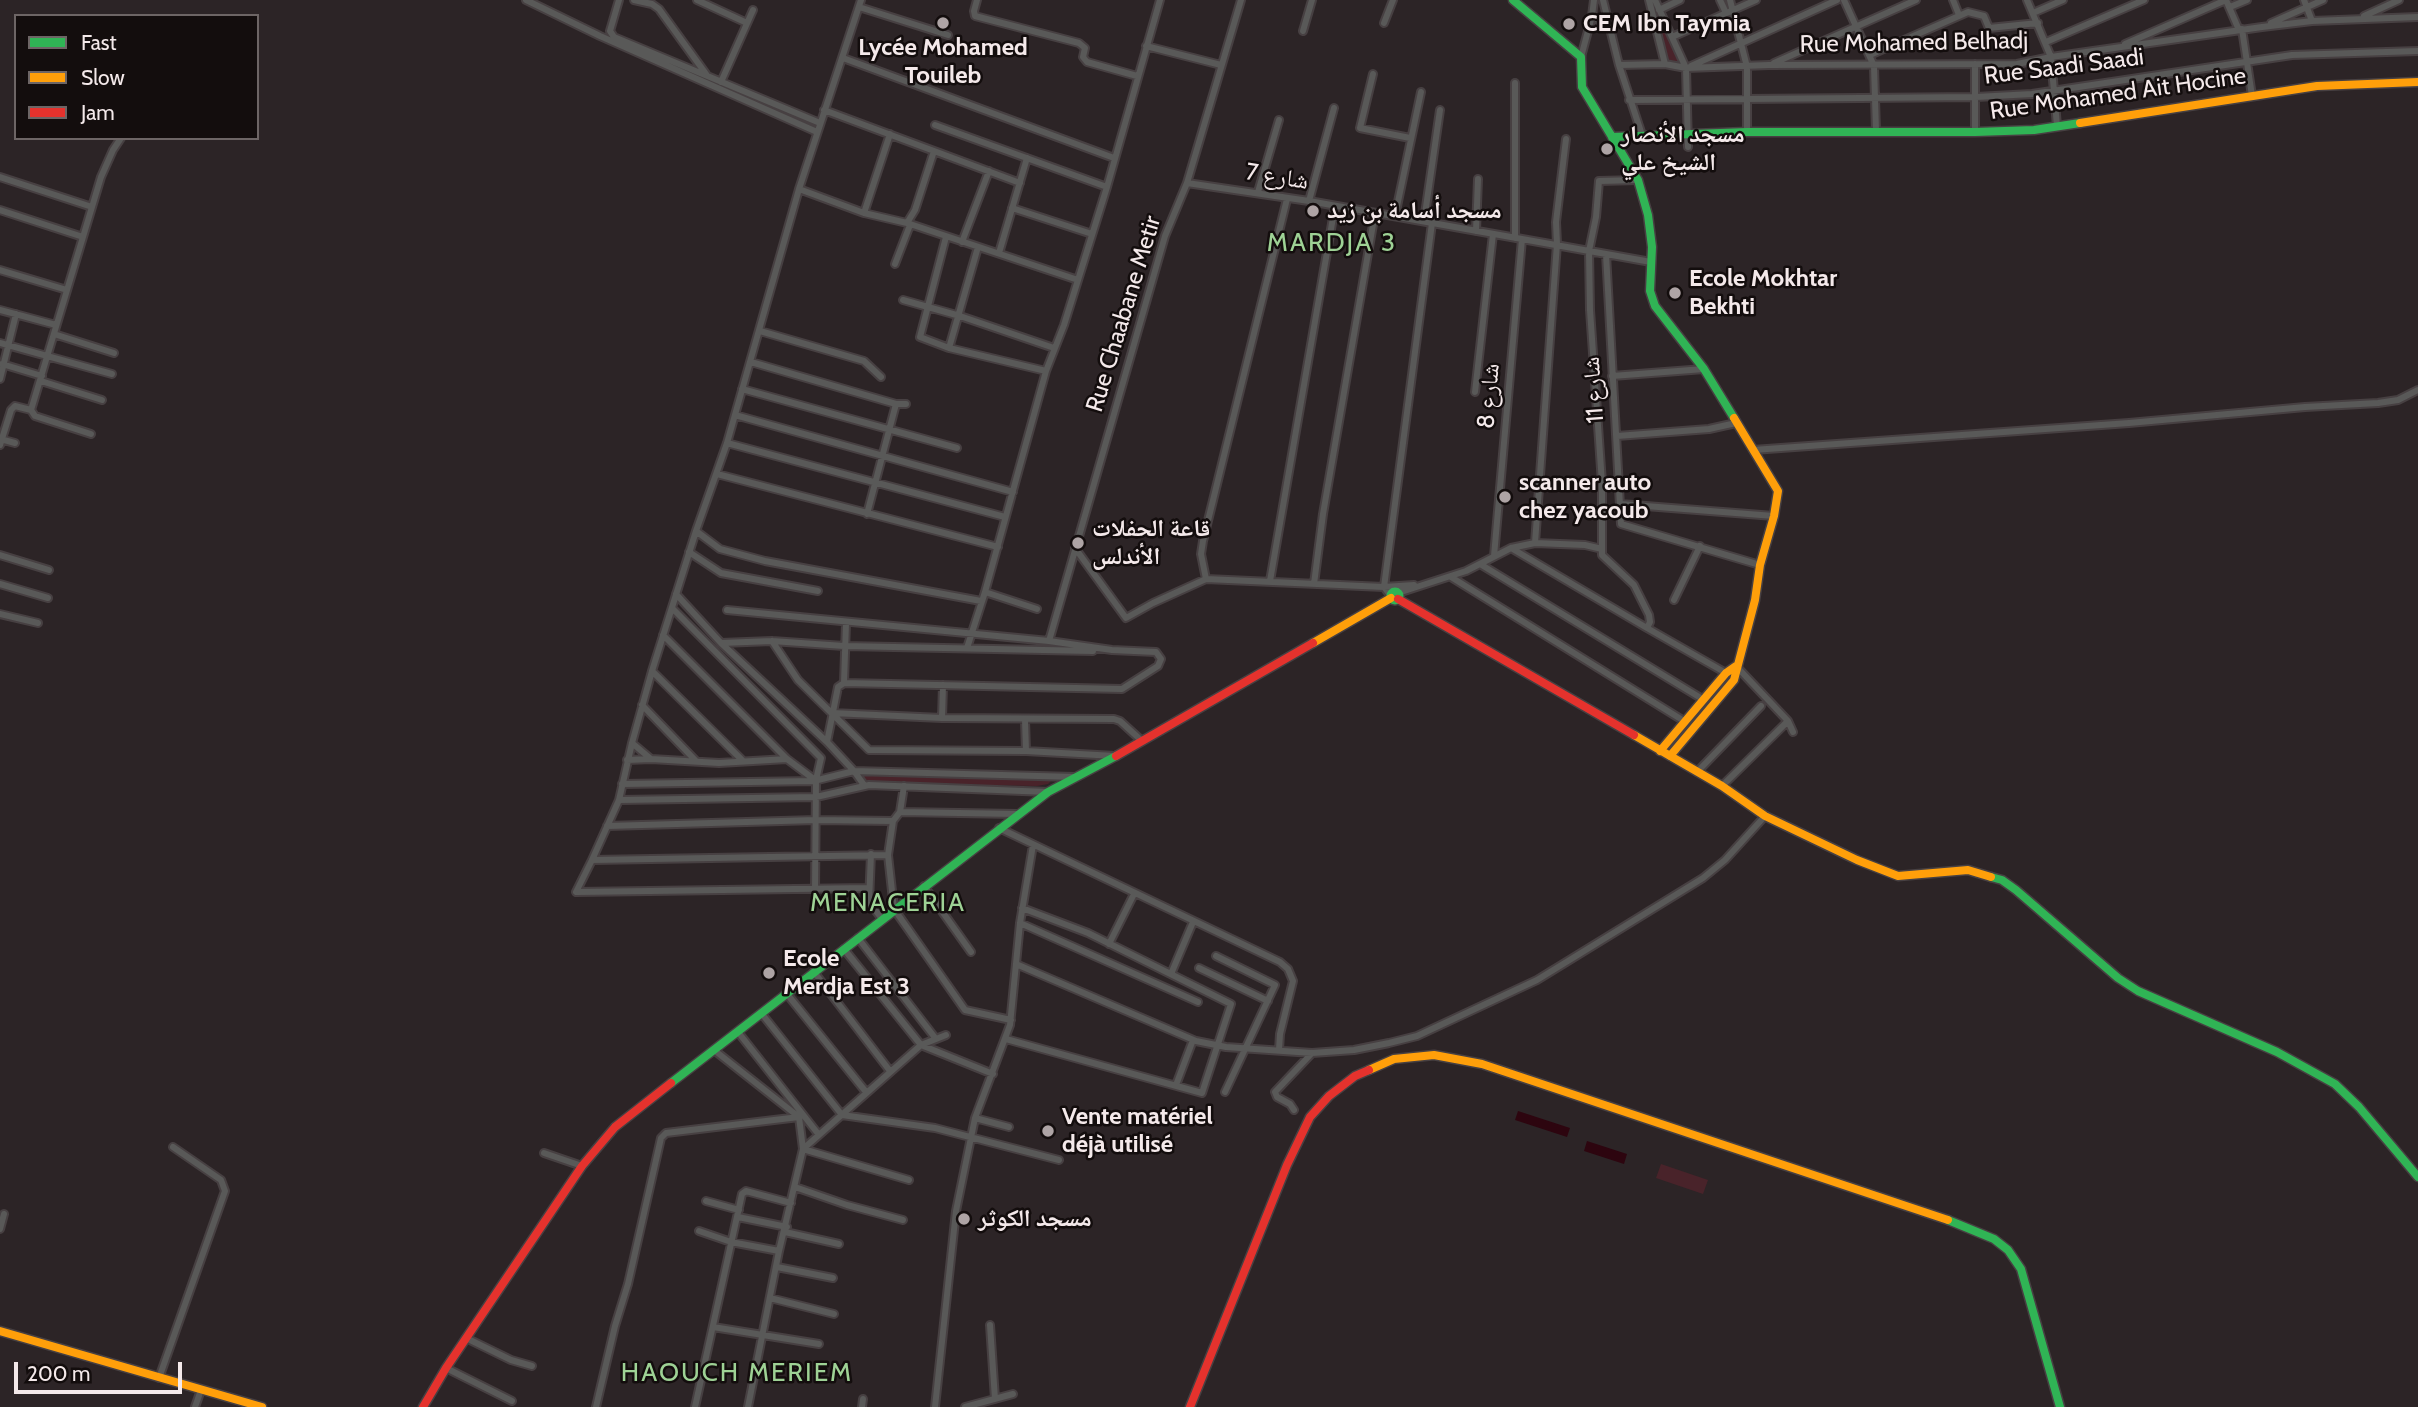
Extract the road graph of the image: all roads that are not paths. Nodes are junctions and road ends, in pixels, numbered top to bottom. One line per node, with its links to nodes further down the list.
1 (526, 0): 93 (street)
2 (619, 0): 72 (street)
3 (634, 0): 72 (street)
4 (697, 0): 43 (street)
5 (977, 0): 73 (street)
6 (1160, 0): 55 (street)
7 (1241, 0): 65 (street, Rue Chaabane Metir)
8 (1312, 0): 50 (street)
9 (1394, 0): 44 (street)
10 (1513, 0): 59 (street)
11 (1594, 0): 39 (street)
12 (1603, 0): 46 (street)
13 (1649, 0): 63 (street)
14 (1655, 0): 35 (street)
15 (1681, 0): 35 (street)
16 (1720, 0): 36 (street)
17 (1730, 0): 36 (street)
18 (1756, 0): 36 (street)
19 (1837, 0): 54 (street)
20 (1844, 0): 47 (street)
21 (1916, 0): 47 (street)
22 (1953, 0): 38 (street)
23 (2027, 0): 37 (street)
24 (2063, 0): 37 (street)
25 (2144, 0): 53 (street)
26 (2226, 0): 32 (street); 56 (street)
27 (2247, 0): 32 (street)
28 (2304, 0): 33 (street)
29 (2323, 0): 33 (street)
30 (2399, 0): 41 (street)
31 (860, 4): 51 (street); 61 (street)
32 (2230, 8): 49 (street)
33 (2308, 8): 42 (street); 48 (street)
34 (753, 10): 43 (street)
35 (1659, 10): 52 (street)
36 (1730, 12): 52 (street); 54 (street)
37 (2033, 13): 45 (street)
38 (1959, 15): 45 (street); 58 (street)
39 (1592, 16): 46 (street); 59 (street)
40 (2418, 18): 41 (street, Rue Mohamed Belhadj)
41 (2359, 19): 42 (street, Rue Mohamed Belhadj)
42 (2312, 21): 48 (street, Rue Mohamed Belhadj)
43 (747, 23): 74 (street)
44 (1384, 23)
45 (2038, 23): 53 (street)
46 (1610, 27): 66 (street)
47 (1856, 27): 58 (street); 67 (street)
48 (2262, 27): 49 (street, Rue Mohamed Belhadj)
49 (2240, 30): 56 (street, Rue Mohamed Belhadj); 62 (street)
50 (1303, 32)
51 (948, 35)
52 (1672, 37): 70 (street)
53 (2046, 42): 60 (street)
54 (1743, 44): 69 (street); 70 (street)
55 (1146, 46): 65 (street); 73 (street)
56 (2116, 48): 60 (street, Rue Mohamed Belhadj)
57 (2418, 51): 62 (street, Rue Saadi Saadi)
58 (1870, 55): 68 (street)
59 (1581, 57): 99 (street)
60 (2051, 57): 64 (street, Rue Mohamed Belhadj); 77 (street)
61 (843, 58): 86 (street); 106 (street)
62 (2247, 63): 77 (street, Rue Saadi Saadi); 79 (street)
63 (1665, 64): 66 (street, Rue Mohamed Belhadj); 70 (street, Rue Mohamed Belhadj)
64 (1975, 64): 68 (street, Rue Mohamed Belhadj); 80 (street)
65 (1221, 65): 112 (street, Rue Chaabane Metir)
66 (1619, 65): 83 (street)
67 (1769, 65): 68 (street, Rue Mohamed Belhadj); 69 (street, Rue Mohamed Belhadj)
68 (1874, 66): 82 (street)
69 (1747, 67): 70 (street, Rue Mohamed Belhadj); 81 (street)
70 (1686, 68): 84 (street)
71 (1373, 74): 100 (street)
72 (707, 76): 74 (street)
73 (1137, 76): 106 (street)
74 (721, 82): 89 (street)
75 (2418, 82): 79 (street, Rue Mohamed Ait Hocine)
76 (1515, 83): 132 (street, شارع 8)
77 (2054, 90): 80 (street, Rue Saadi Saadi); 91 (street)
78 (1421, 92): 100 (street)
79 (2252, 96): 91 (street, Rue Mohamed Ait Hocine)
80 (1976, 97): 82 (street, Rue Saadi Saadi); 95 (street)
81 (1746, 98): 82 (street, Rue Saadi Saadi); 84 (street, Rue Saadi Saadi); 94 (street)
82 (1875, 98): 92 (street)
83 (1629, 100): 84 (street, Rue Saadi Saadi); 98 (street)
84 (1685, 100): 96 (street)
85 (1334, 108): 117 (street)
86 (824, 110): 89 (street); 97 (street)
87 (1440, 110): 125 (street)
88 (1279, 120): 115 (street)
89 (820, 123): 93 (street)
90 (935, 125): 105 (street)
91 (2057, 126): 95 (street, Rue Mohamed Ait Hocine)
92 (1876, 131): 94 (street, Rue Mohamed Ait Hocine); 95 (street, Rue Mohamed Ait Hocine)
93 (817, 132): 114 (street)
94 (1747, 132): 96 (street, Rue Mohamed Ait Hocine)
95 (1975, 132)
96 (1687, 133): 98 (street, Rue Mohamed Ait Hocine); 103 (street)
97 (890, 134): 104 (street); 122 (street)
98 (1642, 135): 99 (street, Rue Mohamed Ait Hocine)
99 (1612, 137): 110 (street)
100 (1410, 138): 124 (street)
101 (1566, 139): 134 (street)
102 (120, 140): 119 (street)
103 (1688, 147)
104 (934, 151): 107 (street); 126 (street)
105 (1027, 158): 111 (street); 113 (street)
106 (1114, 158): 113 (street)
107 (989, 171): 111 (street); 133 (street)
108 (0, 177): 119 (street)
109 (1478, 179): 127 (street)
110 (1638, 180): 136 (street); 139 (street)
111 (1020, 183): 120 (street)
112 (1187, 183): 115 (street, شارع 7); 196 (street, Rue Chaabane Metir)
113 (1107, 187): 128 (street)
114 (799, 189): 122 (street); 150 (street)
115 (1258, 192): 116 (street, شارع 7)
116 (1287, 199): 117 (street, شارع 7); 206 (street)
117 (1309, 201): 118 (street, شارع 7)
118 (1335, 206): 123 (street, شارع 7); 207 (street)
119 (92, 207): 130 (street)
120 (1012, 208): 128 (street); 137 (street)
121 (0, 210): 130 (street)
122 (864, 212): 126 (street)
123 (1375, 214): 124 (street, شارع 7); 209 (street)
124 (1395, 216): 125 (street, شارع 7)
125 (1428, 222): 127 (street, شارع 7); 211 (street)
126 (909, 224): 131 (street); 140 (street)
127 (1475, 230): 129 (street, شارع 7)
128 (1092, 234): 142 (street)
129 (1493, 234): 132 (street, شارع 7); 169 (street)
130 (83, 237): 143 (street)
131 (946, 237): 133 (street); 145 (street)
132 (1519, 238): 134 (street, شارع 7); 201 (street, شارع 8)
133 (962, 242): 135 (street)
134 (1557, 244): 136 (street, شارع 7); 193 (street)
135 (978, 247): 137 (street); 148 (street)
136 (1589, 251): 138 (street, شارع 7); 198 (street)
137 (999, 253): 142 (street)
138 (1606, 254): 139 (street, شارع 7); 163 (street, شارع 11)
139 (1651, 262): 160 (street)
140 (895, 264)
141 (0, 271): 143 (street)
142 (1078, 280): 155 (street)
143 (67, 290): 149 (street)
144 (902, 300): 145 (street)
145 (927, 307): 148 (street); 154 (street)
146 (0, 310): 147 (street)
147 (16, 314): 149 (street); 153 (street)
148 (960, 316): 154 (street); 155 (street)
149 (56, 325): 151 (street)
150 (760, 331): 158 (street); 164 (street)
151 (54, 334): 156 (street); 157 (street)
152 (0, 343): 153 (street)
153 (9, 346): 157 (street); 159 (street)
154 (949, 348): 161 (street)
155 (1054, 348): 161 (street)
156 (114, 353)
157 (48, 356): 162 (street); 165 (street)
158 (751, 362): 167 (street); 171 (street)
159 (2, 364): 165 (street); 166 (street)
160 (1704, 369): 163 (street); 175 (street)
161 (1046, 371): 187 (street)
162 (112, 374)
163 (1612, 376): 178 (street, شارع 11)
164 (881, 377)
165 (41, 378): 170 (street); 173 (street)
166 (0, 379)
167 (742, 389): 174 (street); 176 (street)
168 (2418, 390): 183 (street)
169 (1475, 392)
170 (102, 400)
171 (896, 404): 172 (street); 176 (street)
172 (906, 404)
173 (31, 410): 177 (street); 179 (street)
174 (735, 415): 181 (street); 184 (street)
175 (1736, 423): 178 (street); 183 (street)
176 (889, 429): 182 (street); 184 (street)
177 (91, 434)
178 (1617, 436): 188 (street, شارع 11)
179 (1, 441): 180 (street)
180 (15, 443)
181 (727, 443): 185 (street); 186 (street)
182 (957, 448)
183 (1752, 450): 190 (street)
184 (882, 457): 186 (street); 187 (street)
185 (717, 474): 189 (street); 192 (street)
186 (875, 484): 189 (street); 191 (street)
187 (1013, 492): 191 (street)
188 (1620, 504): 190 (street); 194 (street, شارع 11)
189 (867, 514): 195 (street)
190 (1774, 516): 203 (street)
191 (1005, 517): 195 (street)
192 (696, 531): 199 (street); 218 (street)
193 (1535, 543): 197 (street); 198 (street)
194 (1700, 546): 203 (street); 217 (street)
195 (998, 547): 213 (street)
196 (1075, 548): 206 (street); 229 (street, Rue Chaabane Metir)
197 (1511, 548): 201 (street); 225 (street)
198 (1602, 550): 225 (street)
199 (689, 552): 212 (street); 214 (street)
200 (0, 555): 204 (street)
201 (1494, 556): 202 (street)
202 (1480, 564): 205 (street); 239 (street)
203 (1760, 565): 234 (street)
204 (49, 570)
205 (1451, 577): 210 (street); 245 (street)
206 (1206, 579): 207 (street)
207 (1270, 581): 209 (street)
208 (0, 584): 216 (street)
209 (1314, 584): 211 (street)
210 (1427, 584): 211 (street); 215 (street)
211 (1384, 587): 215 (street)
212 (818, 592)
213 (985, 592): 218 (street); 220 (street)
214 (676, 594): 219 (street); 230 (street)
215 (1394, 596): 248 (street); 252 (street)
216 (48, 598)
217 (1674, 600)
218 (981, 601): 226 (street)
219 (672, 608): 227 (street); 263 (street)
220 (1037, 608)
221 (727, 610): 224 (street)
222 (0, 614): 223 (street)
223 (38, 623)
224 (846, 623): 226 (street); 231 (street)
225 (1647, 628): 236 (street)
226 (971, 633): 229 (street); 232 (street)
227 (663, 635): 235 (street); 256 (street)
228 (772, 641): 230 (street); 231 (street); 242 (street)
229 (1049, 641): 233 (street)
230 (722, 643): 249 (street)
231 (844, 646): 232 (street); 237 (street)
232 (967, 648): 233 (street)
233 (1112, 650): 238 (street)
234 (1736, 666): 236 (street); 246 (street); 254 (street)
235 (652, 671): 240 (street); 259 (street)
236 (1726, 673): 239 (street)
237 (844, 683): 238 (street); 242 (street)
238 (943, 685): 243 (street)
239 (1704, 700): 245 (street)
240 (642, 705): 250 (street); 258 (street)
241 (1761, 706): 261 (street)
242 (832, 713): 243 (street); 249 (street); 251 (street)
243 (942, 718): 244 (street)
244 (1025, 720): 248 (street); 251 (street)
245 (1684, 721): 252 (street)
246 (1788, 721): 247 (street); 267 (street)
247 (1793, 732)
248 (1142, 741): 253 (street)
249 (827, 742): 260 (street)
250 (632, 743): 255 (street); 257 (street)
251 (1026, 751): 253 (street)
252 (1660, 751): 254 (street)
253 (1117, 756): 262 (street)
254 (1670, 756): 261 (street)
255 (651, 759): 257 (street); 258 (street)
256 (787, 759): 259 (street); 263 (street)
257 (627, 760): 264 (street)
258 (696, 761): 259 (street)
259 (743, 761)
260 (853, 771): 262 (street); 263 (street); 265 (street)
261 (1697, 772): 267 (street)
262 (1077, 777): 268 (street)
263 (817, 780): 264 (street); 269 (street)
264 (622, 784): 270 (street)
265 (864, 785): 266 (street); 269 (street)
266 (904, 786): 268 (street); 271 (street)
267 (1721, 786): 273 (street)
268 (1048, 792): 272 (street)
269 (816, 797): 270 (street); 274 (street)
270 (619, 800): 276 (street)
271 (900, 812): 272 (street); 275 (street)
272 (1018, 814): 277 (street)
273 (1765, 816): 316 (street); 334 (street)
274 (816, 820): 275 (street); 276 (street); 281 (street)
275 (893, 821): 280 (street)
276 (607, 826): 282 (street)
277 (999, 828): 278 (street); 283 (street)
278 (1033, 845): 286 (street); 287 (street)
279 (871, 854): 280 (street); 281 (street); 284 (street)
280 (888, 855): 288 (street)
281 (815, 857): 282 (street); 285 (street)
282 (592, 860): 285 (street)
283 (924, 886): 288 (street); 295 (street)
284 (869, 888): 285 (street); 289 (street)
285 (815, 890)
286 (1134, 894): 290 (street); 293 (street)
287 (1022, 908): 291 (street); 293 (street)
288 (894, 909): 289 (street); 305 (street)
289 (882, 919): 292 (street)
290 (1194, 922): 300 (street); 315 (street)
291 (1020, 923): 297 (street); 303 (street)
292 (858, 938): 294 (street); 308 (street)
293 (1109, 944): 300 (street)
294 (844, 949): 299 (street); 311 (street)
295 (971, 952)
296 (1216, 956): 302 (street)
297 (1016, 964): 305 (street); 310 (street)
298 (1199, 968): 302 (street)
299 (814, 972): 301 (street); 317 (street)
300 (1171, 974): 312 (street)
301 (788, 994): 304 (street); 320 (street)
302 (1268, 1001): 313 (street)
303 (1198, 1002)
304 (762, 1014): 306 (street); 323 (street)
305 (1011, 1020): 309 (street)
306 (738, 1032): 314 (street); 327 (street)
307 (946, 1035): 308 (street)
308 (936, 1039): 311 (street)
309 (1006, 1039): 318 (street); 319 (street)
310 (1193, 1040): 312 (street); 319 (street)
311 (921, 1045): 317 (street); 318 (street)
312 (1217, 1046): 313 (street); 319 (street)
313 (1245, 1049): 315 (street); 321 (street)
314 (714, 1050): 324 (street); 333 (street)
315 (1279, 1050): 316 (street)
316 (1312, 1053): 322 (street)
317 (890, 1071): 320 (street)
318 (993, 1074): 325 (street)
319 (1176, 1085)
320 (866, 1092): 323 (street)
321 (1225, 1092)
322 (1294, 1111)
323 (842, 1115): 327 (street); 328 (street)
324 (799, 1117): 330 (street); 368 (street)
325 (975, 1118): 326 (street); 328 (street)
326 (1009, 1127)
327 (819, 1135): 330 (street)
328 (971, 1137): 332 (street); 371 (street)
329 (173, 1147): 360 (street)
330 (803, 1149): 335 (street); 336 (street)
331 (544, 1153): 333 (street)
332 (1059, 1160)
333 (582, 1166): 356 (street)
334 (2418, 1177)
335 (909, 1180)
336 (795, 1187): 338 (street); 341 (street)
337 (706, 1200): 340 (street)
338 (791, 1203): 340 (street); 343 (street)
339 (4, 1214): 342 (street)
340 (738, 1214): 343 (street); 345 (street)
341 (903, 1220)
342 (0, 1229)
343 (786, 1229): 346 (street); 347 (street)
344 (699, 1231): 345 (street)
345 (731, 1242): 347 (street); 353 (street)
346 (839, 1244)
347 (779, 1251): 348 (street)
348 (777, 1267): 349 (street); 350 (street)
349 (833, 1278)
350 (770, 1298): 351 (street); 355 (street)
351 (834, 1314)
352 (990, 1325): 363 (street)
353 (713, 1327): 355 (street); 369 (street)
354 (0, 1331): 360 (street)
355 (763, 1334): 357 (street); 370 (street)
356 (466, 1338): 358 (street); 359 (street)
357 (819, 1344)
358 (532, 1366)
359 (446, 1368): 364 (street); 367 (street)
360 (159, 1378): 361 (street)
361 (201, 1390): 365 (street); 366 (street)
362 (1013, 1394): 363 (street)
363 (995, 1399): 372 (street)
364 (512, 1401)
365 (195, 1407)
366 (262, 1407)
367 (424, 1407)
368 (596, 1407)
369 (695, 1407)
370 (748, 1407)
371 (936, 1407)
372 (965, 1407)
373 (1190, 1407): 374 (street)
374 (2060, 1407)

